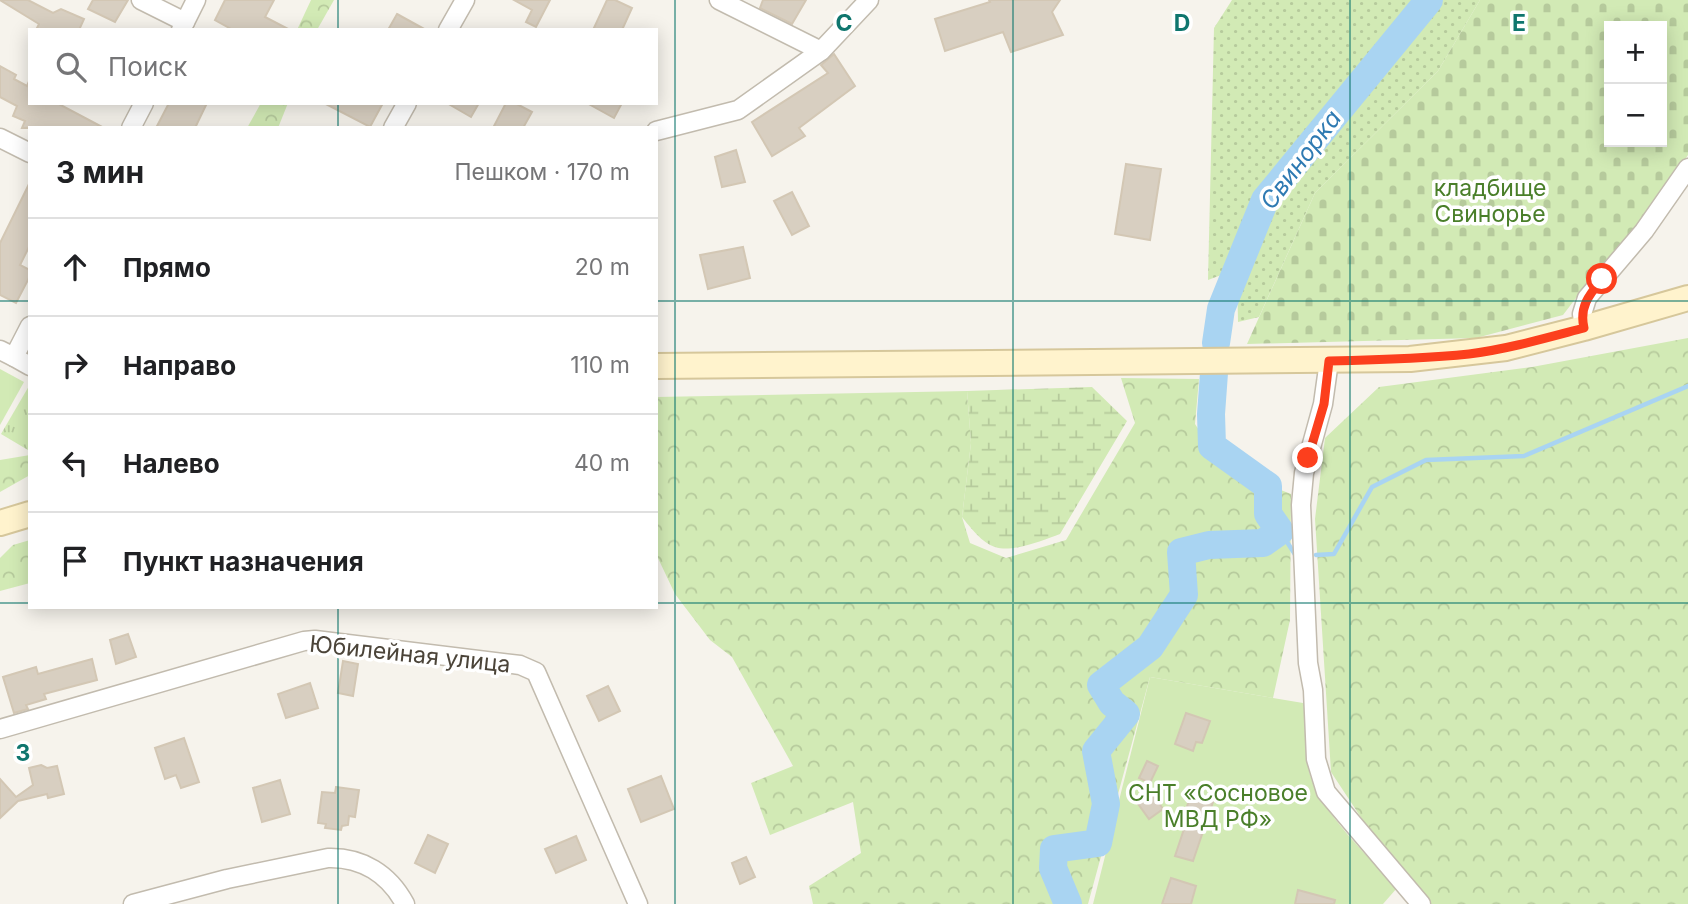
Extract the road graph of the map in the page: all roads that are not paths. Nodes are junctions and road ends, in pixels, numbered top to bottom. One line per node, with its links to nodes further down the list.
1 (141, 0): 6 (street)
2 (196, 0): 6 (street)
3 (465, 0): 7 (street)
4 (719, 0): 8 (street)
5 (869, 0): 8 (street)
6 (183, 26)
7 (449, 28)
8 (821, 51): 13 (street)
9 (143, 105): 11 (street)
10 (406, 105): 12 (street)
11 (132, 126)
12 (394, 126)
13 (658, 130)
14 (0, 138): 15 (street)
15 (28, 152)
16 (1688, 168): 18 (street)
17 (1688, 298): 18 (main road)
18 (1584, 328): 21 (main road)
19 (28, 330): 20 (street)
20 (15, 357)
21 (1329, 361): 22 (main road); 29 (street)
22 (658, 366)
23 (28, 515): 24 (main road)
24 (0, 523)
25 (0, 729): 28 (street, Юбилейная улица)
26 (133, 904): 27 (street)
27 (405, 904)
28 (638, 904)
29 (1421, 904)

